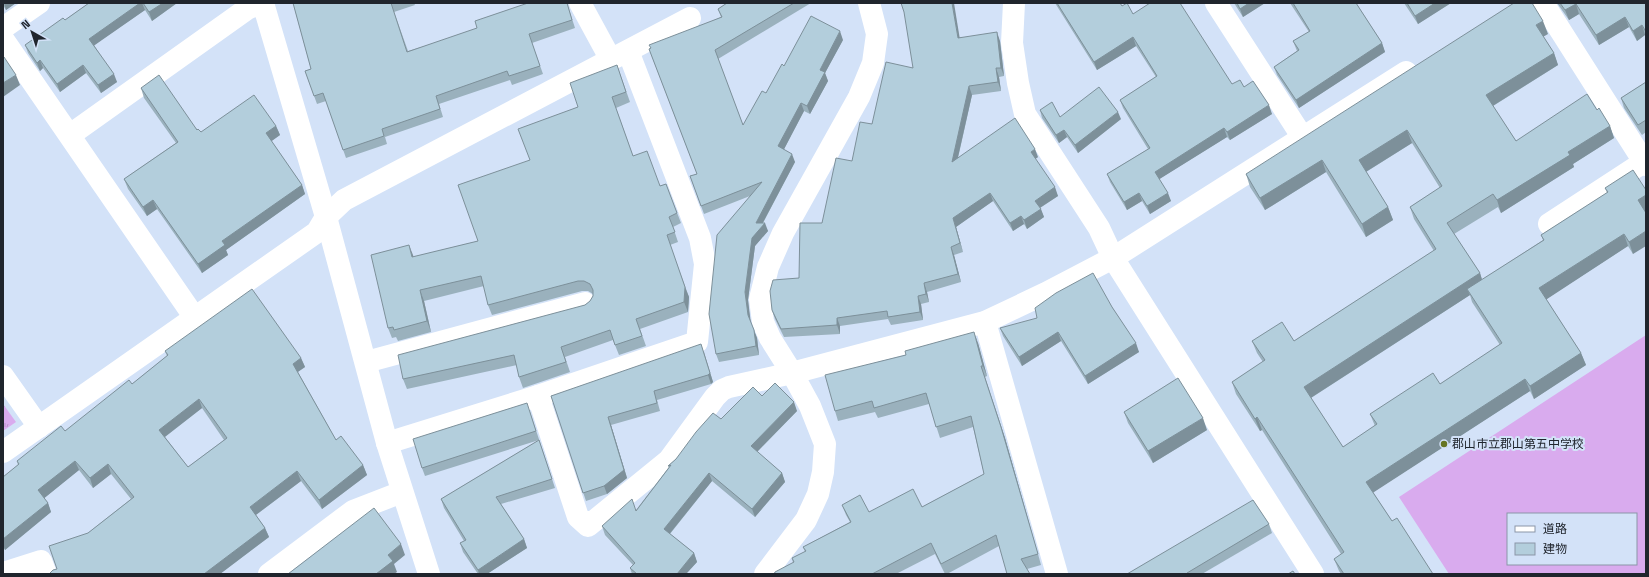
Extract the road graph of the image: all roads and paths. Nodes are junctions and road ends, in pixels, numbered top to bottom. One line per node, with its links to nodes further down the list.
1 (39, 3): 9 (street)
2 (262, 3): 13 (street); 16 (street)
3 (580, 3): 11 (street)
4 (870, 3): 23 (street)
5 (1014, 3): 18 (street)
6 (1216, 3): 14 (street)
7 (1543, 3): 15 (street)
8 (690, 18): 11 (street)
9 (3, 28)
10 (3, 39): 13 (street)
11 (619, 56): 16 (street); 25 (street)
12 (1422, 62): 14 (street)
13 (70, 135): 20 (street)
14 (1302, 138): 18 (street)
15 (1645, 163): 17 (street)
16 (326, 217): 20 (street); 22 (street)
17 (1549, 224)
18 (1114, 258): 21 (street); 36 (street)
19 (585, 303): 22 (street)
20 (195, 318): 26 (street)
21 (984, 322): 23 (street); 35 (street)
22 (366, 362): 27 (street)
23 (792, 373): 25 (street); 34 (street)
24 (3, 376): 26 (street)
25 (538, 396): 27 (street)
26 (38, 427): 28 (street)
27 (388, 443): 29 (street)
28 (3, 452)
29 (402, 492): 32 (street); 33 (street)
30 (3, 573): 31 (street)
31 (46, 574)
32 (269, 574)
33 (429, 574)
34 (765, 574)
35 (1057, 574)
36 (1313, 574)

